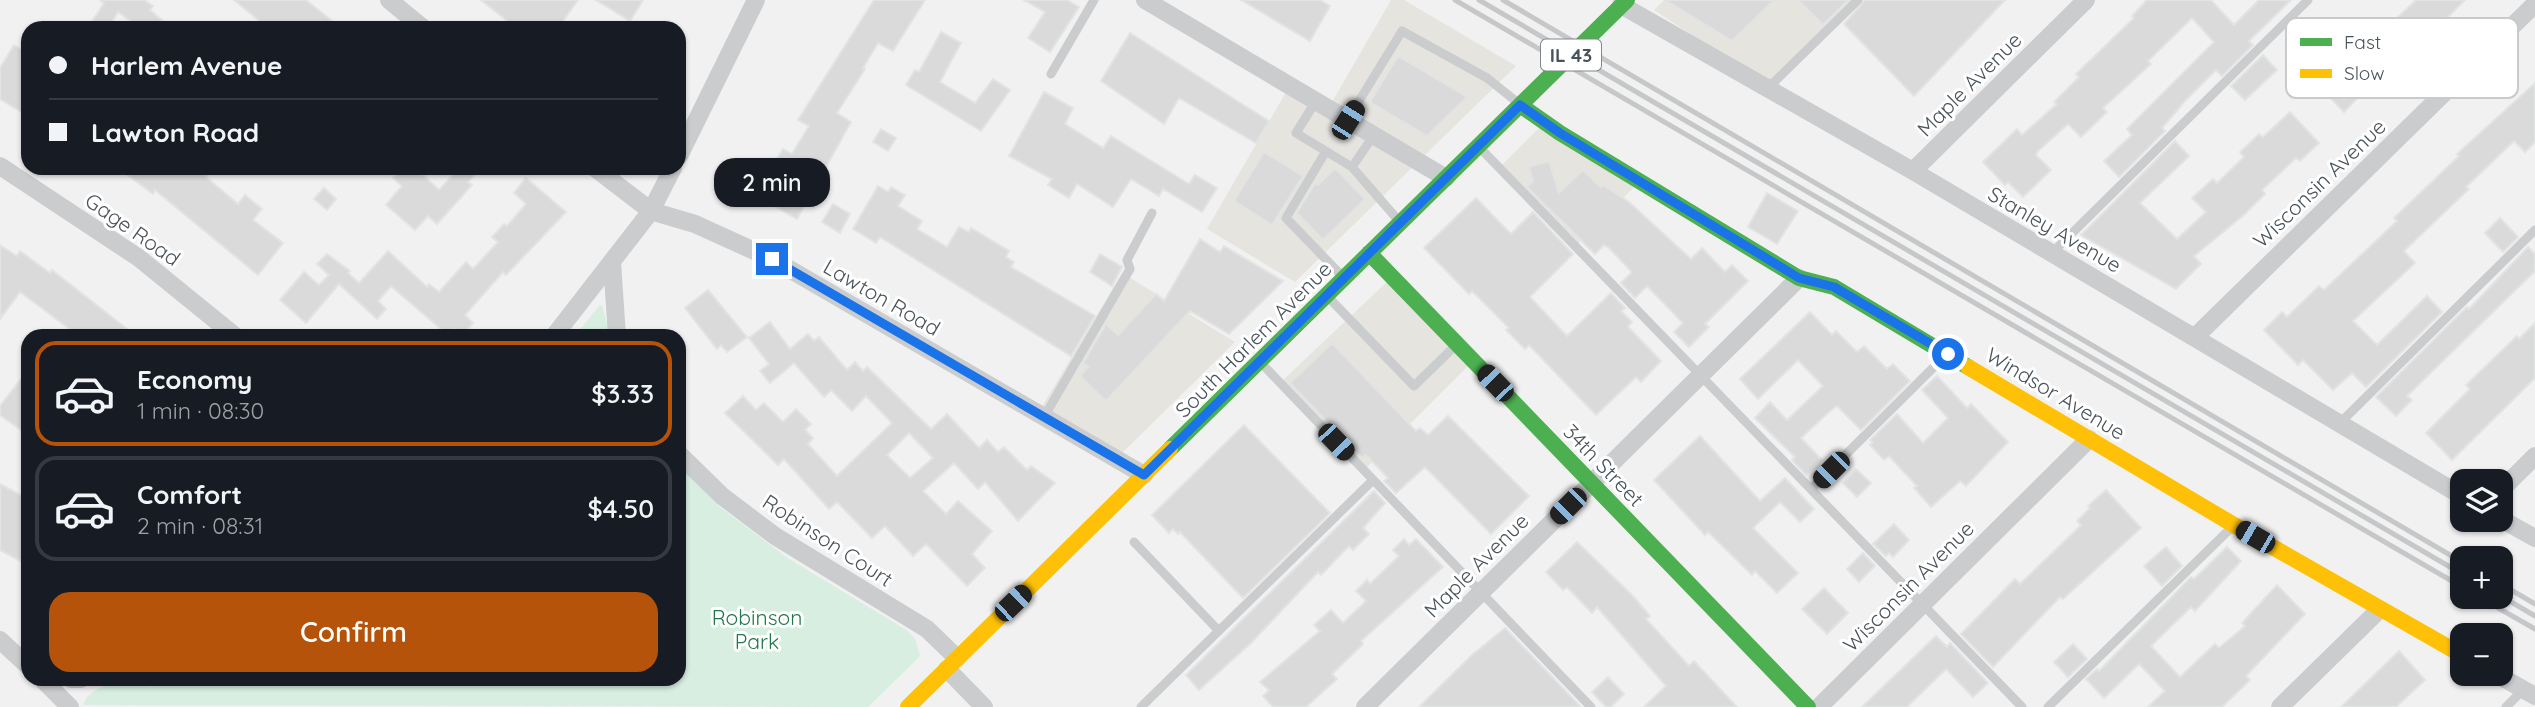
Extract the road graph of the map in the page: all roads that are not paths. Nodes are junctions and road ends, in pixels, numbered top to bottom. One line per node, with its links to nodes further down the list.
1 (389, 0): 11 (street)
2 (756, 0): 21 (street)
3 (1094, 0): 14 (lane)
4 (1145, 0): 17 (street)
5 (1858, 0): 15 (lane)
6 (2086, 0): 26 (street, Maple Avenue)
7 (2308, 0): 10 (lane)
8 (1624, 3): 15 (street, Stanley Avenue); 18 (street, South Harlem Avenue / IL 43)
9 (2535, 4): 12 (street, Wisconsin Avenue)
10 (2290, 18)
11 (414, 21)
12 (2518, 21)
13 (2286, 22): 35 (lane)
14 (1051, 74)
15 (1768, 89): 26 (street, Stanley Avenue)
16 (2439, 98): 43 (street, Wisconsin Avenue)
17 (1316, 101): 19 (street); 23 (lane)
18 (1520, 105): 19 (lane); 22 (street, South Harlem Avenue / IL 43); 38 (street, Windsor Avenue)
19 (1348, 120): 20 (street)
20 (1374, 135): 25 (lane); 29 (street)
21 (686, 142)
22 (1478, 146): 29 (street, South Harlem Avenue / IL 43); 47 (lane)
23 (1326, 151): 25 (lane); 37 (lane)
24 (0, 166): 40 (street, Gage Road)
25 (1352, 167): 32 (lane)
26 (1913, 172): 35 (street, Stanley Avenue)
27 (603, 175): 30 (street, Lawton Road)
28 (669, 175): 30 (street)
29 (1446, 178): 32 (street, South Harlem Avenue / IL 43)
30 (651, 211): 36 (street); 48 (street, Lawton Road)
31 (1152, 213): 48 (lane)
32 (1401, 222): 34 (street, South Harlem Avenue / IL 43)
33 (2535, 230): 49 (lane)
34 (1369, 253): 37 (street, South Harlem Avenue / IL 43); 44 (street, 34th Street)
35 (2052, 253): 43 (street, Stanley Avenue)
36 (612, 262): 41 (street); 42 (street)
37 (1344, 278): 39 (street, South Harlem Avenue / IL 43)
38 (1799, 278): 45 (street, Windsor Avenue); 47 (street, Maple Avenue)
39 (1327, 295): 44 (lane); 46 (street, South Harlem Avenue / IL 43)
40 (226, 329)
41 (559, 329)
42 (617, 329)
43 (2195, 337): 49 (street, Stanley Avenue)
44 (1457, 344): 56 (street, 34th Street)
45 (1948, 354): 50 (street, Windsor Avenue); 57 (lane)
46 (1259, 361): 53 (street, South Harlem Avenue / IL 43); 55 (lane)
47 (1701, 375): 56 (street, Maple Avenue); 57 (lane)
48 (1044, 417): 53 (street, Lawton Road)
49 (2340, 422): 58 (street, Stanley Avenue)
50 (2089, 439): 59 (street, Windsor Avenue); 64 (street, Wisconsin Avenue)
51 (2535, 456): 54 (street)
52 (686, 461): 70 (street, Robinson Court)
53 (1144, 475): 70 (street, South Harlem Avenue / IL 43)
54 (2513, 478)
55 (1373, 480): 63 (lane); 66 (lane)
56 (1592, 483): 63 (street, Maple Avenue); 80 (street, 34th Street)
57 (1811, 489): 64 (lane)
58 (2450, 489)
59 (2234, 525): 65 (street, Windsor Avenue); 83 (lane)
60 (2513, 526): 61 (street)
61 (2535, 538)
62 (1134, 542): 66 (lane)
63 (1481, 593): 78 (street, Maple Avenue); 79 (lane)
64 (1922, 604): 81 (street, Wisconsin Avenue); 82 (lane)
65 (2379, 610): 68 (street, Windsor Avenue); 84 (street)
66 (1219, 631): 77 (lane)
67 (0, 640): 69 (street)
68 (2450, 648)
69 (21, 660)
70 (952, 664): 75 (street, South Harlem Avenue / IL 43); 76 (street, Robinson Court)
71 (2513, 684): 73 (street)
72 (49, 686): 74 (street)
73 (2529, 693): 85 (lane)
74 (70, 707)
75 (908, 707)
76 (984, 707)
77 (1141, 707)
78 (1365, 707)
79 (1591, 707)
80 (1808, 707)
81 (1819, 707)
82 (2022, 707)
83 (2048, 707)
84 (2280, 707)
85 (2506, 707)

